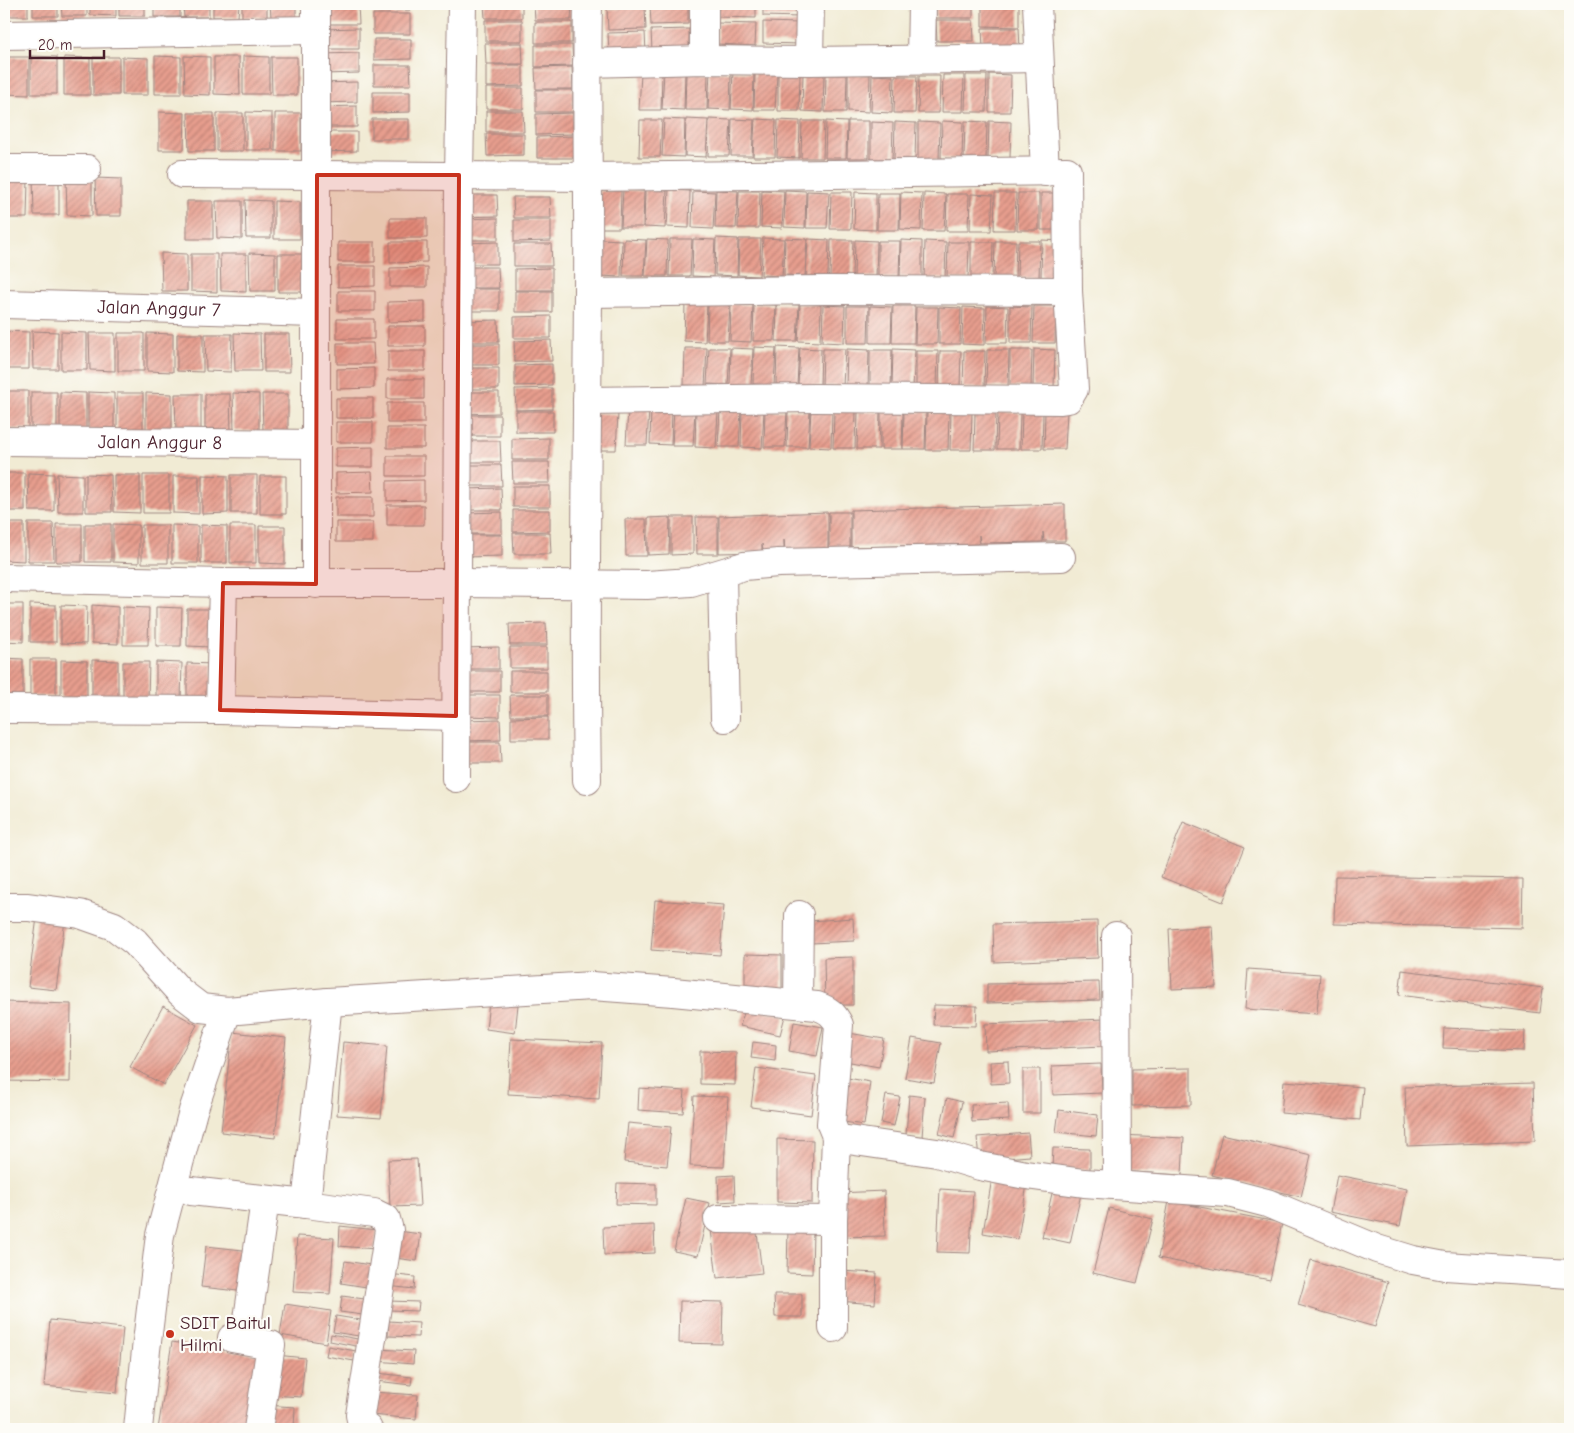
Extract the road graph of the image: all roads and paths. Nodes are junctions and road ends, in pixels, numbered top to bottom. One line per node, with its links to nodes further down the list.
1 (316, 4): 8 (street)
2 (462, 4): 20 (street)
3 (588, 4): 14 (street)
4 (704, 4): 12 (street)
5 (810, 4): 13 (street)
6 (922, 4): 10 (street)
7 (1037, 4): 11 (street)
8 (316, 30): 9 (street); 19 (street)
9 (4, 35)
10 (921, 58): 11 (street); 13 (street)
11 (1039, 58): 17 (street)
12 (704, 60): 13 (street); 14 (street)
13 (809, 61)
14 (587, 63): 21 (street)
15 (4, 169): 16 (street)
16 (87, 169)
17 (1045, 172): 21 (street); 22 (street)
18 (182, 174): 19 (street)
19 (317, 175): 20 (street); 25 (street)
20 (458, 175): 21 (street); 33 (street)
21 (589, 177): 23 (street)
22 (1068, 291): 23 (street); 26 (street)
23 (588, 293): 26 (street)
24 (4, 304): 25 (street, Jalan Anggur 7)
25 (315, 313): 28 (street)
26 (587, 401): 35 (street)
27 (4, 441): 28 (street, Jalan Anggur 8)
28 (316, 444): 34 (street)
29 (1061, 557): 30 (street)
30 (722, 574): 35 (street); 39 (street)
31 (4, 578): 32 (street)
32 (223, 583): 34 (street); 37 (street)
33 (457, 583): 34 (street); 35 (street); 38 (street)
34 (316, 584)
35 (585, 584): 41 (street)
36 (4, 709): 37 (street)
37 (220, 710): 38 (street)
38 (456, 716): 40 (street)
39 (725, 718)
40 (456, 778)
41 (586, 780)
42 (4, 907): 47 (street)
43 (799, 915): 46 (street)
44 (1116, 936): 49 (street)
45 (328, 1002): 46 (street); 47 (street); 52 (street)
46 (798, 1004): 48 (street)
47 (227, 1011): 57 (street)
48 (836, 1136): 49 (street); 54 (street)
49 (1117, 1184): 55 (street)
50 (191, 1191): 51 (street)
51 (265, 1200): 52 (street); 58 (street)
52 (306, 1204): 59 (street)
53 (718, 1219): 54 (street)
54 (833, 1220): 56 (street)
55 (1570, 1274)
56 (833, 1328)
57 (138, 1429)
58 (258, 1429)
59 (368, 1429)

